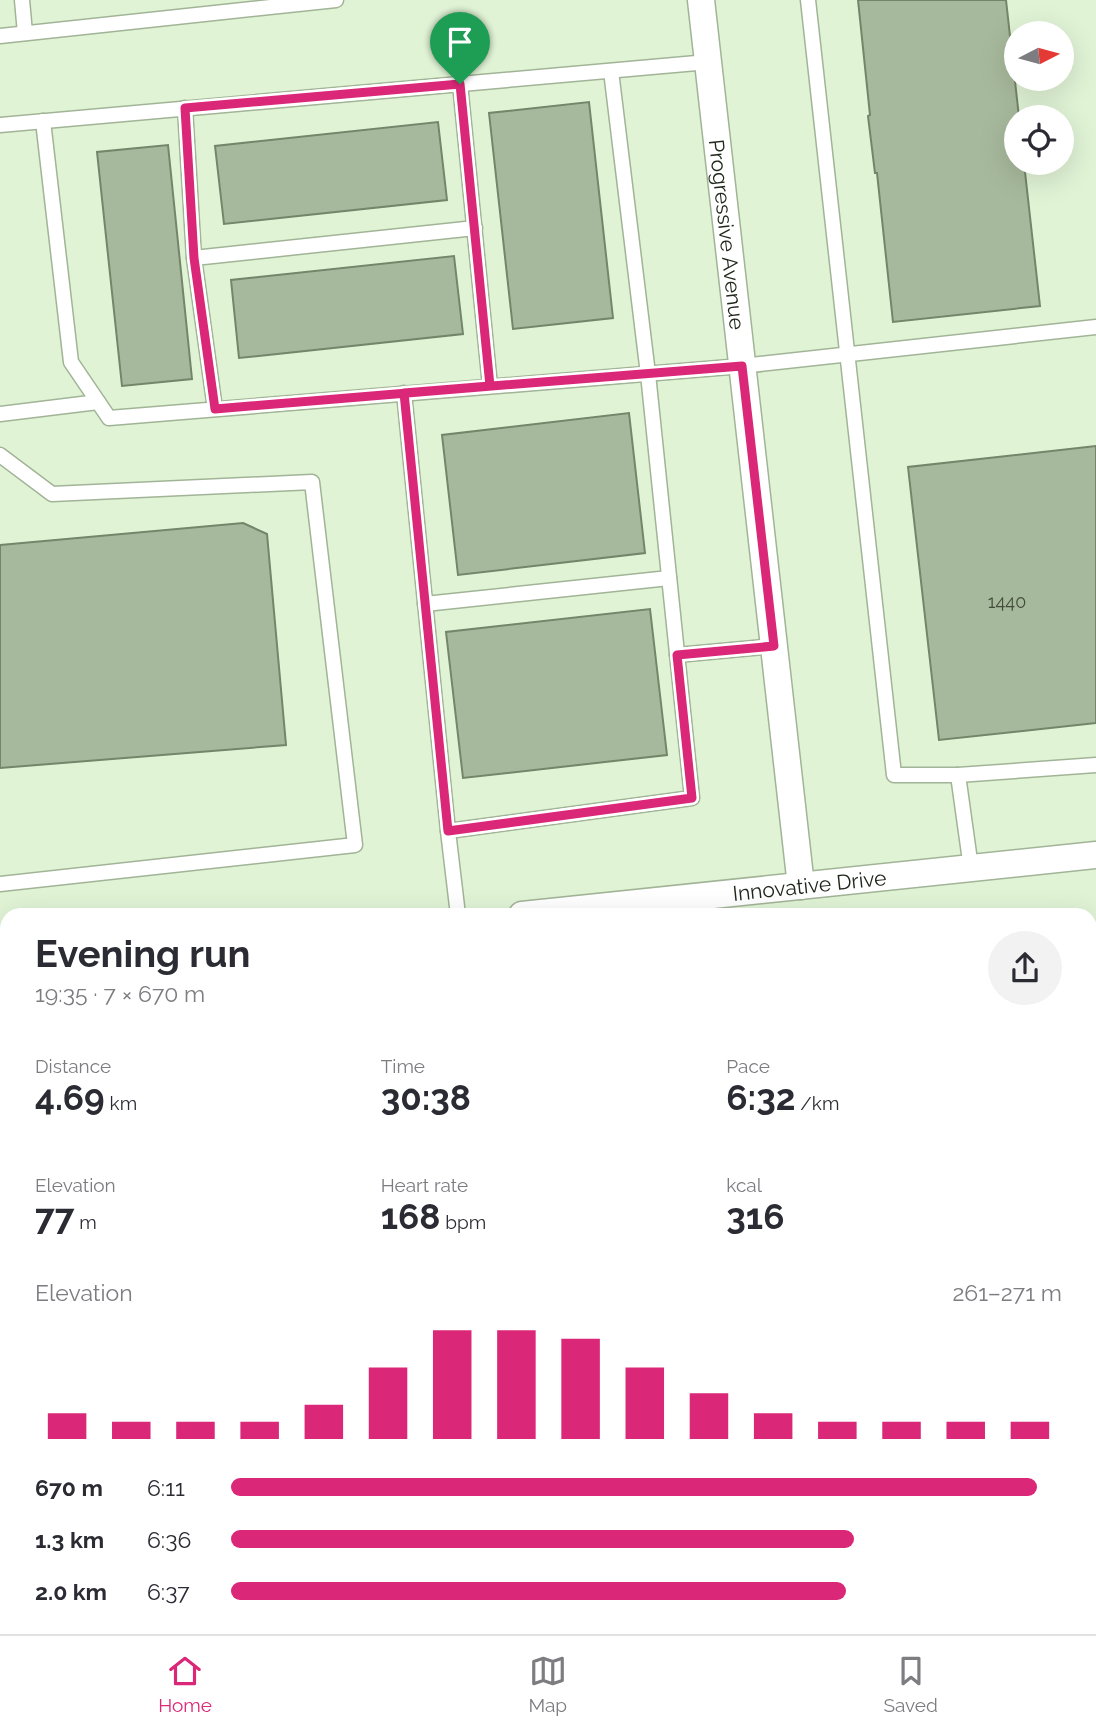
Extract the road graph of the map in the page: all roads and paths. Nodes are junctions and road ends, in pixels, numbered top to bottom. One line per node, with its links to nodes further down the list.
1 (22, 0): 5 (lane)
2 (336, 0): 5 (lane)
3 (701, 0): 7 (street, Progressive Avenue)
4 (808, 0): 16 (lane)
5 (25, 33): 6 (lane)
6 (0, 36)
7 (708, 62): 8 (lane); 17 (street, Progressive Avenue)
8 (611, 71): 9 (lane); 18 (lane)
9 (460, 84): 10 (lane); 13 (lane)
10 (185, 108): 11 (lane); 14 (lane)
11 (43, 121): 12 (lane); 21 (lane)
12 (0, 125)
13 (475, 228): 14 (lane); 19 (lane)
14 (194, 258): 22 (lane)
15 (1096, 327): 16 (lane)
16 (846, 355): 17 (lane); 30 (lane)
17 (742, 366): 18 (lane); 27 (street, Progressive Avenue)
18 (648, 373): 19 (lane); 25 (lane)
19 (490, 386): 20 (lane)
20 (404, 393): 22 (lane); 26 (lane)
21 (98, 402): 22 (lane); 23 (lane)
22 (215, 409)
23 (0, 414)
24 (0, 455): 34 (lane)
25 (669, 578): 26 (lane); 28 (lane)
26 (425, 604): 31 (lane)
27 (774, 646): 28 (lane); 35 (street, Progressive Avenue)
28 (677, 655): 31 (lane)
29 (1096, 765): 30 (lane)
30 (958, 775): 33 (lane)
31 (448, 831): 36 (lane)
32 (1096, 855): 33 (street, Innovative Drive)
33 (971, 868): 35 (street, Innovative Drive)
34 (0, 884)
35 (801, 886): 37 (street, Innovative Drive)
36 (457, 908)
37 (589, 908)

